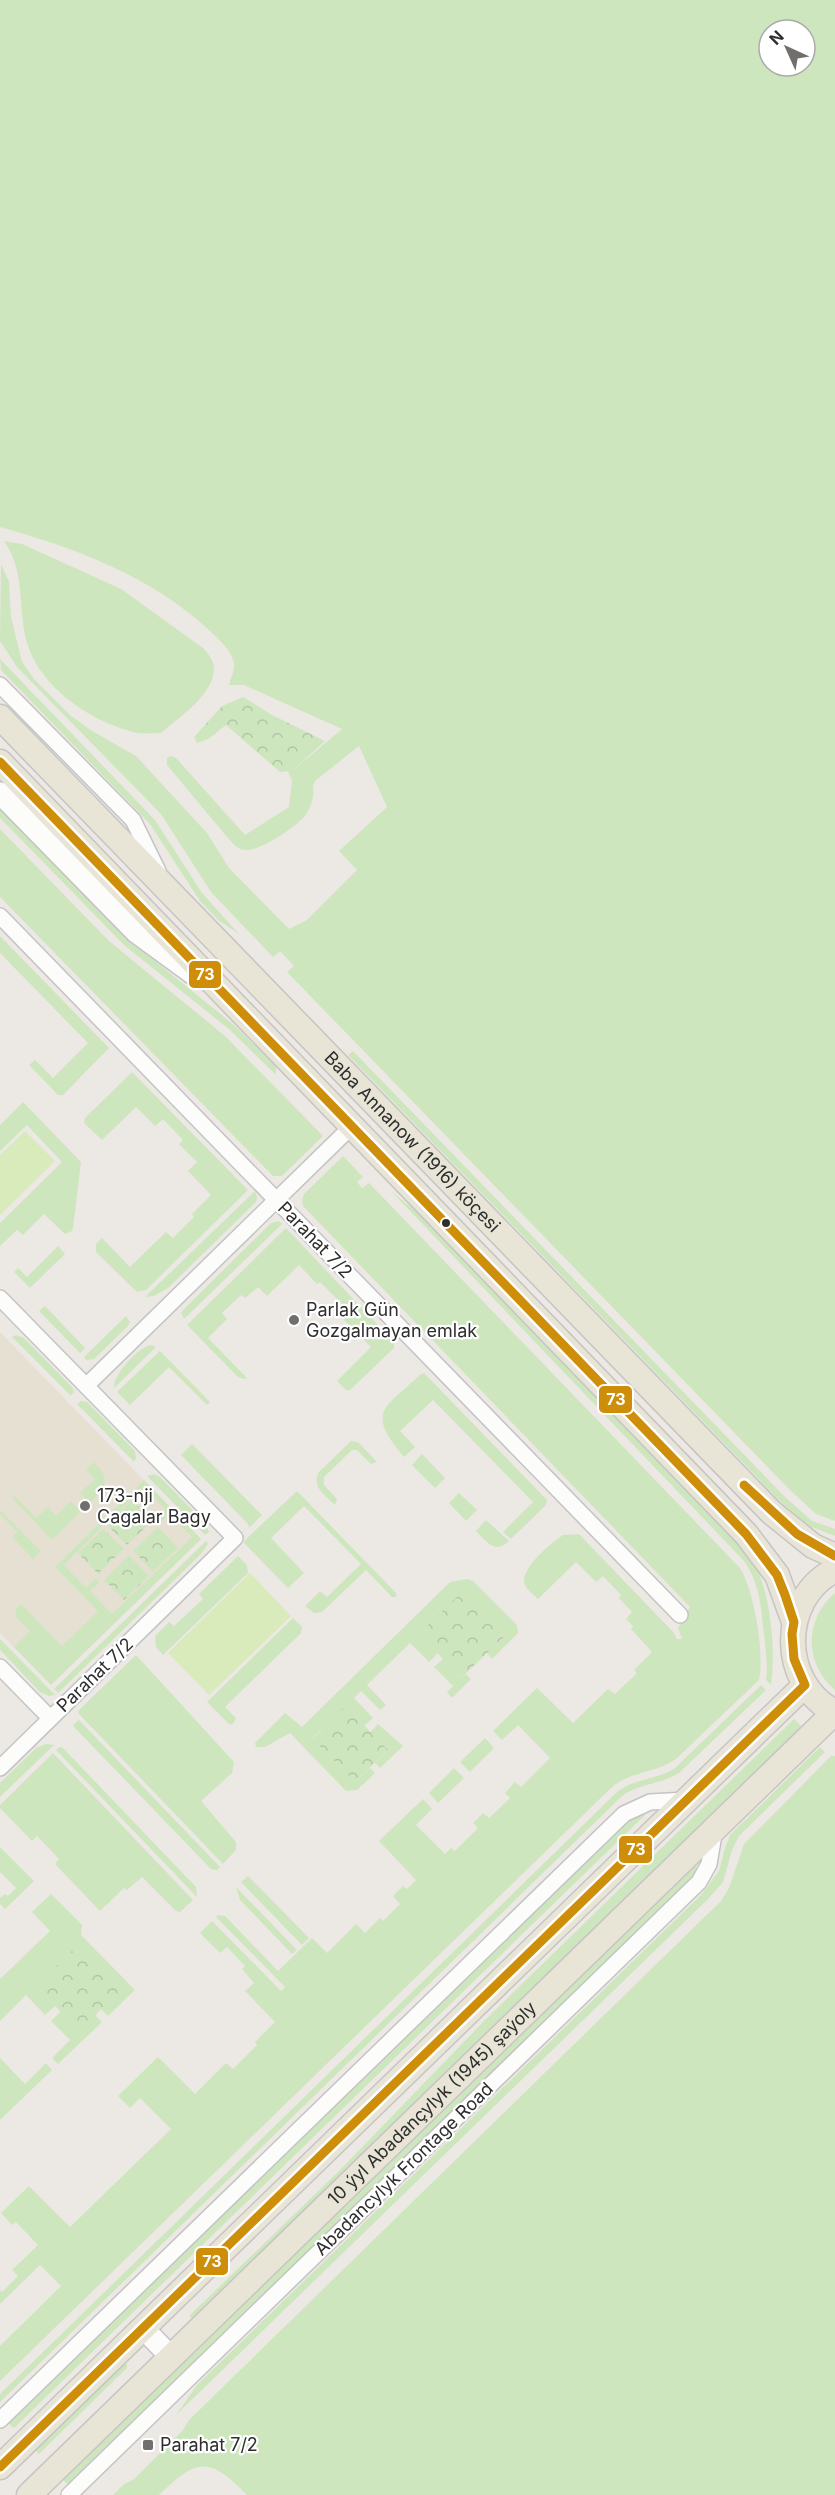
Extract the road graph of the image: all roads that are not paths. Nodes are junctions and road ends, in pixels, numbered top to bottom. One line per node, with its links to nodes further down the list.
1 (0, 685): 5 (street)
2 (0, 717): 5 (main road, Baba Annanow (1916) köçesi)
3 (0, 762): 7 (main road, Baba Annanow (1916) köçesi)
4 (0, 793): 7 (street)
5 (167, 890): 12 (main road, Baba Annanow (1916) köçesi)
6 (0, 916): 9 (street, Parahat 7/2)
7 (234, 1004): 8 (main road, Baba Annanow (1916) köçesi)
8 (352, 1126): 9 (street); 15 (main road, Baba Annanow (1916) köçesi)
9 (276, 1200): 11 (street); 14 (street, Parahat 7/2)
10 (0, 1298): 11 (street, Parahat 7/2)
11 (86, 1386): 19 (street, Parahat 7/2)
12 (835, 1556)
13 (835, 1570): 15 (main road)
14 (680, 1615)
15 (794, 1622): 17 (main road)
16 (0, 1667): 19 (street, Parahat 7/2)
17 (805, 1685): 18 (main road); 21 (main road)
18 (835, 1712): 22 (main road, 10 ýyl Abadançylyk (1945) şaýoly)
19 (50, 1718): 20 (street, Parahat 7/2)
20 (0, 1768)
21 (686, 1800): 23 (main road); 25 (street)
22 (715, 1829): 24 (main road, 10 ýyl Abadançylyk (1945) şaýoly); 28 (street, Abadancylyk Frontage Road)
23 (143, 2328): 24 (street); 26 (main road)
24 (171, 2357): 27 (main road, 10 ýyl Abadançylyk (1945) şaýoly)
25 (0, 2420)
26 (0, 2466)
27 (29, 2495)
28 (69, 2495)

